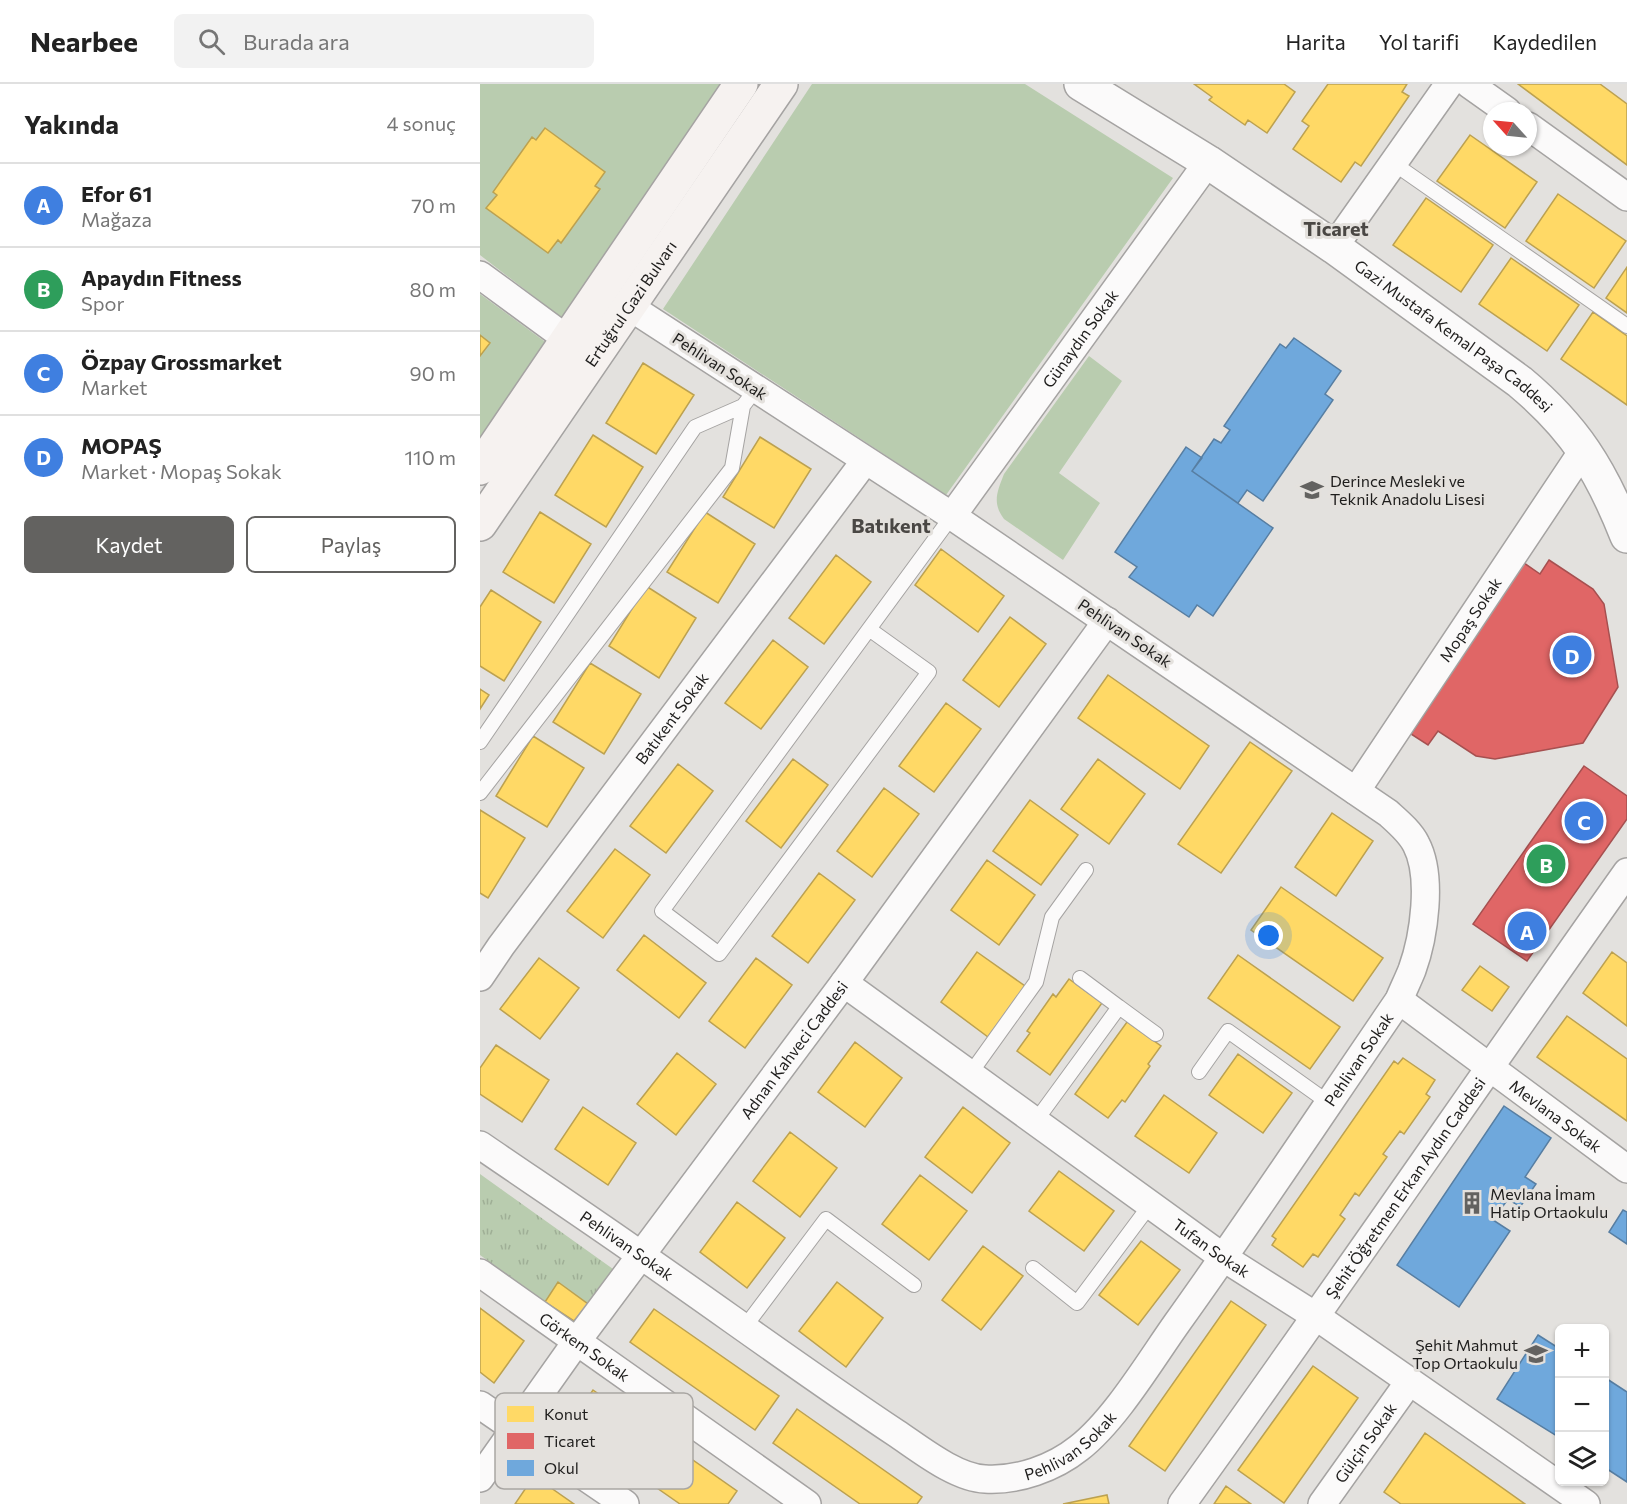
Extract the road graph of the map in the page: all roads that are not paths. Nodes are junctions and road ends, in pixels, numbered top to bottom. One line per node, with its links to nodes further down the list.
1 (741, 84): 15 (main road, Ertuğrul Gazi Bulvarı)
2 (781, 84): 13 (main road, Ertuğrul Gazi Bulvarı)
3 (1081, 84): 8 (street, Gazi Mustafa Kemal Paşa Caddesi)
4 (1449, 84): 9 (street)
5 (1469, 84): 6 (street)
6 (1494, 102)
7 (1537, 132): 10 (street)
8 (1208, 162): 11 (street, Gazi Mustafa Kemal Paşa Caddesi); 20 (street, Günaydın Sokak)
9 (1393, 163): 11 (street); 14 (lane)
10 (1627, 197)
11 (1334, 248): 17 (street, Gazi Mustafa Kemal Paşa Caddesi)
12 (480, 275): 15 (street)
13 (630, 307): 16 (street, Pehlivan Sokak); 21 (main road, Ertuğrul Gazi Bulvarı)
14 (1627, 326)
15 (567, 339): 19 (main road, Ertuğrul Gazi Bulvarı)
16 (750, 398): 18 (street, Pehlivan Sokak); 25 (lane); 27 (lane)
17 (1584, 449): 22 (street, Gazi Mustafa Kemal Paşa Caddesi); 26 (street, Mopaş Sokak)
18 (865, 461): 20 (street, Pehlivan Sokak); 30 (street, Batıkent Sokak)
19 (480, 468)
20 (952, 516): 23 (street, Pehlivan Sokak); 24 (lane)
21 (480, 524)
22 (1627, 536)
23 (1107, 621): 26 (street, Pehlivan Sokak); 32 (street, Adnan Kahveci Caddesi)
24 (869, 629): 24 (lane)
25 (480, 742)
26 (1356, 791): 33 (street, Pehlivan Sokak)
27 (480, 793)
28 (1086, 870): 38 (lane)
29 (1627, 872): 36 (street, Şehit Öğretmen Erkan Aydın Caddesi)
30 (480, 977)
31 (1080, 978): 34 (lane)
32 (844, 983): 38 (street, Tufan Sokak); 44 (street, Adnan Kahveci Caddesi)
33 (1399, 1000): 36 (street, Mevlana Sokak); 39 (street, Pehlivan Sokak)
34 (1119, 1007): 35 (lane); 40 (lane)
35 (1156, 1034)
36 (1489, 1066): 42 (street, Mevlana Sokak); 49 (street, Şehit Öğretmen Erkan Aydın Caddesi)
37 (1199, 1072): 39 (lane)
38 (970, 1074): 40 (street, Tufan Sokak)
39 (1329, 1103): 45 (street, Pehlivan Sokak)
40 (1035, 1122): 43 (street, Tufan Sokak)
41 (480, 1145): 44 (street, Pehlivan Sokak)
42 (1627, 1169)
43 (1150, 1205): 45 (street, Tufan Sokak); 46 (lane)
44 (642, 1256): 50 (street, Pehlivan Sokak); 51 (street, Adnan Kahveci Caddesi)
45 (1224, 1258): 49 (street, Tufan Sokak); 50 (street, Pehlivan Sokak)
46 (1033, 1268)
47 (480, 1273): 51 (street, Görkem Sokak)
48 (914, 1285): 50 (lane)
49 (1317, 1317): 52 (street, Tufan Sokak); 63 (street, Şehit Öğretmen Erkan Aydın Caddesi)
50 (744, 1328)
51 (577, 1341): 53 (street, Adnan Kahveci Caddesi); 54 (street, Görkem Sokak)
52 (1409, 1382): 64 (street, Gülçin Sokak); 65 (street, Tufan Sokak)
53 (540, 1393)
54 (650, 1393)
55 (480, 1405): 56 (street)
56 (495, 1415)
57 (693, 1423): 62 (street, Görkem Sokak)
58 (495, 1457): 59 (street, Adnan Kahveci Caddesi)
59 (480, 1478)
60 (603, 1489): 61 (street)
61 (625, 1504)
62 (807, 1504)
63 (1182, 1504)
64 (1322, 1504)
65 (1586, 1504)

